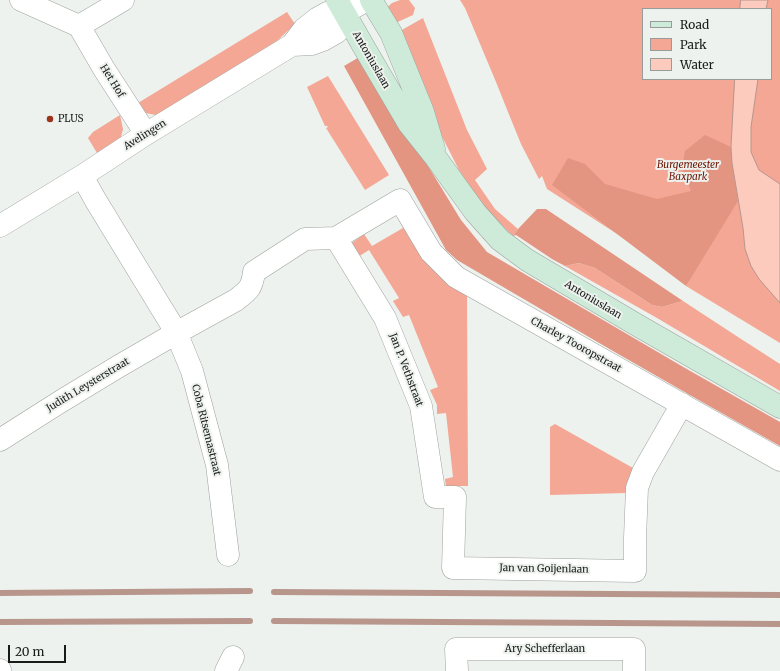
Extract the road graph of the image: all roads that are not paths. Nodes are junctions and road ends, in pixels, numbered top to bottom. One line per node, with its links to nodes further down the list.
1 (21, 0): 6 (street)
2 (123, 0): 6 (street)
3 (367, 0): 5 (street)
4 (371, 0): 8 (main road, Antoniuslaan)
5 (341, 6): 7 (street, Avelingen); 8 (main road, Antoniuslaan)
6 (79, 26): 7 (street, Het Hof)
7 (146, 134): 9 (street, Avelingen)
8 (436, 158): 14 (main road, Antoniuslaan)
9 (82, 176): 10 (street, Avelingen); 12 (street, Coba Ritsemastraat)
10 (0, 226)
11 (336, 238): 12 (street); 13 (street, Charley Tooropstraat); 18 (street, Jan P. Vethstraat)
12 (176, 332): 15 (street, Judith Leysterstraat); 17 (street, Coba Ritsemastraat)
13 (682, 404): 16 (street, Charley Tooropstraat); 18 (street, Jan van Goijenlaan)
14 (780, 407)
15 (0, 440)
16 (780, 460)
17 (228, 555)
18 (454, 568)
19 (457, 671): 20 (street, Ary Schefferlaan)
20 (634, 671)

